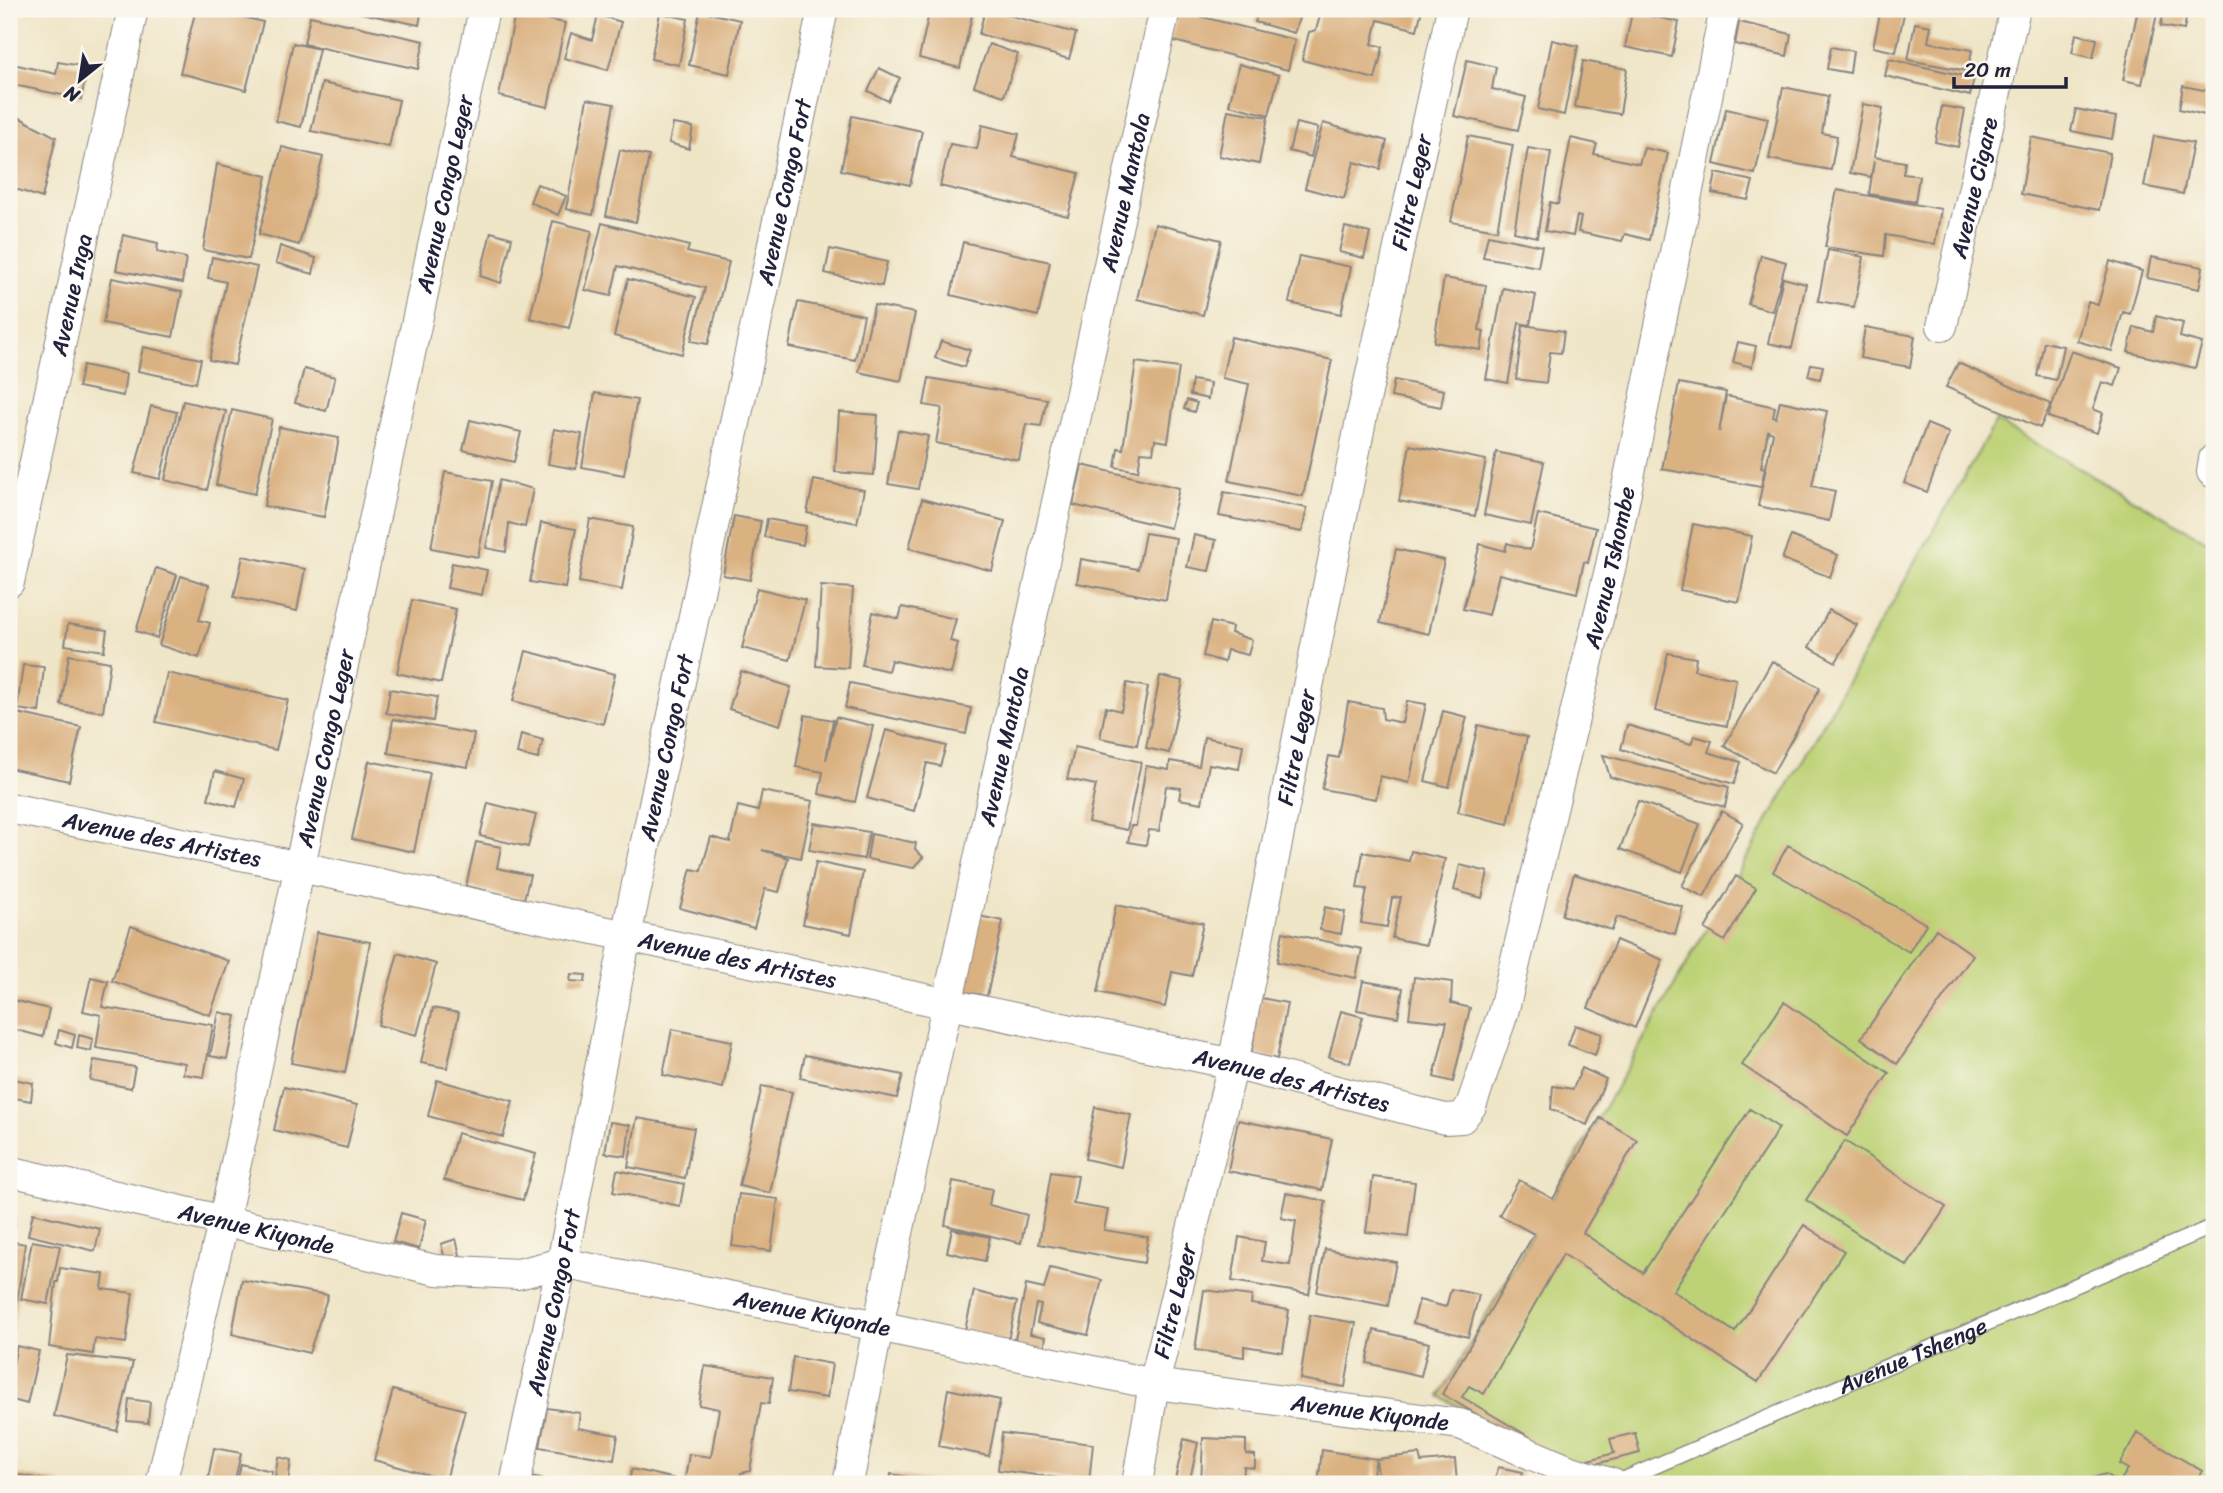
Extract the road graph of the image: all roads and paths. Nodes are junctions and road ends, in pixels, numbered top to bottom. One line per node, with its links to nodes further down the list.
1 (133, 9): 9 (street, Avenue Inga)
2 (484, 9): 11 (street, Avenue Congo Leger)
3 (823, 9): 12 (street, Avenue Congo Fort)
4 (1165, 9): 13 (street, Avenue Mantola)
5 (1452, 9): 14 (street, Filtre Leger)
6 (1725, 9): 15 (street, Avenue Tshombe)
7 (2015, 9): 8 (street, Avenue Cigare)
8 (1942, 326)
9 (9, 582)
10 (9, 808): 11 (street, Avenue des Artistes)
11 (300, 867): 12 (street, Avenue des Artistes); 17 (street, Avenue Congo Leger)
12 (626, 936): 13 (street, Avenue des Artistes); 19 (street, Avenue Congo Fort)
13 (947, 1005): 14 (street, Avenue des Artistes); 20 (street, Avenue Mantola)
14 (1233, 1064): 15 (street, Avenue des Artistes); 21 (street, Filtre Leger)
15 (1462, 1118)
16 (9, 1171): 17 (street, Avenue Kiyonde)
17 (224, 1219): 19 (street, Avenue Kiyonde); 22 (street, Avenue Congo Leger)
18 (2214, 1226): 26 (lane, Avenue Tshenge)
19 (562, 1263): 20 (street, Avenue Kiyonde); 23 (street, Avenue Congo Fort)
20 (878, 1326): 21 (street, Avenue Kiyonde); 24 (street, Avenue Mantola)
21 (1154, 1384): 25 (street, Filtre Leger); 26 (street, Avenue Kiyonde)
22 (161, 1484)
23 (515, 1484)
24 (848, 1484)
25 (1137, 1484)
26 (1612, 1484)

